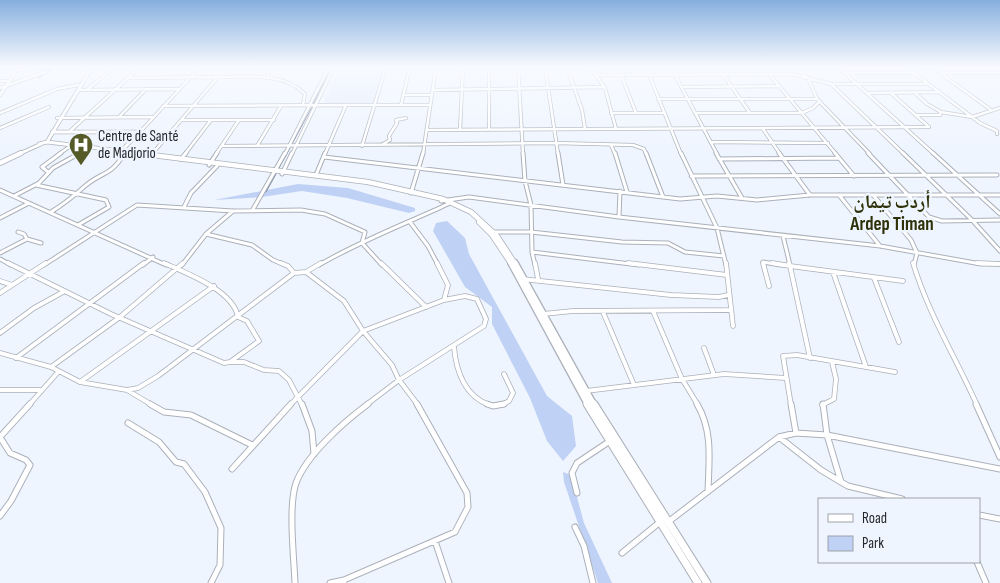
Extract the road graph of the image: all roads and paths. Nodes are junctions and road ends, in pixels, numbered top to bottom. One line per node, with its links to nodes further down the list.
1 (45, 94): 50 (street)
2 (74, 94): 61 (street)
3 (111, 94): 58 (street)
4 (141, 94): 59 (street)
5 (173, 94): 41 (street)
6 (203, 94): 42 (street)
7 (305, 94): 44 (street)
8 (318, 94): 36 (street)
9 (319, 94): 36 (street)
10 (378, 94): 38 (street)
11 (462, 94): 80 (street)
12 (489, 94): 81 (street)
13 (519, 94): 74 (street)
14 (548, 94): 75 (street)
15 (576, 94): 76 (street)
16 (606, 94): 51 (street)
17 (629, 94): 52 (street)
18 (656, 94): 31 (street)
19 (685, 94): 32 (street)
20 (737, 94): 33 (street)
21 (786, 94): 34 (street)
22 (816, 94): 35 (street)
23 (842, 94): 68 (street)
24 (868, 94): 69 (street)
25 (892, 94): 56 (street)
26 (916, 94): 49 (street)
27 (943, 94): 57 (street)
28 (969, 94): 47 (street)
29 (403, 95): 30 (street); 39 (street)
30 (432, 95): 40 (street)
31 (658, 99): 32 (street); 55 (street)
32 (688, 99): 33 (street); 48 (street)
33 (740, 99): 34 (street); 53 (street)
34 (790, 99): 35 (street); 54 (street)
35 (819, 100): 54 (street); 67 (street)
36 (313, 105): 37 (street); 44 (street); 97 (street); 101 (street)
37 (346, 105): 38 (street); 91 (street)
38 (375, 105): 39 (street); 98 (street)
39 (401, 105): 40 (street)
40 (430, 105): 79 (street)
41 (163, 106): 42 (street); 60 (street)
42 (193, 106): 43 (street); 63 (street)
43 (281, 106): 44 (street); 66 (street)
44 (303, 106)
45 (49, 107): 70 (street)
46 (1000, 108): 47 (street)
47 (991, 110): 57 (street)
48 (695, 112): 53 (street); 77 (street)
49 (941, 112): 56 (street); 57 (street)
50 (0, 113)
51 (611, 113): 52 (street); 71 (street)
52 (636, 113): 55 (street)
53 (750, 113): 54 (street)
54 (802, 113): 73 (street)
55 (664, 114): 72 (street)
56 (916, 115): 69 (street)
57 (972, 116): 85 (street)
58 (86, 117): 59 (street); 61 (street); 83 (street)
59 (119, 117): 60 (street)
60 (152, 117): 84 (street)
61 (59, 118): 82 (street); 86 (street)
62 (406, 118): 99 (street)
63 (182, 120): 64 (street); 104 (street)
64 (211, 120): 65 (street); 107 (street)
65 (239, 120): 66 (street); 95 (street)
66 (274, 120): 96 (street)
67 (845, 127): 68 (street); 73 (street); 118 (street)
68 (876, 127): 69 (street); 119 (street)
69 (903, 127): 120 (street)
70 (0, 128)
71 (616, 128): 72 (street); 76 (street)
72 (671, 128): 77 (street); 122 (street)
73 (815, 128): 78 (street); 90 (street)
74 (521, 129): 75 (street); 81 (street); 93 (street)
75 (556, 129): 76 (street); 89 (street)
76 (585, 129)
77 (704, 129): 78 (street); 87 (street)
78 (763, 129): 88 (street)
79 (428, 130): 80 (street); 92 (street)
80 (460, 130): 81 (street)
81 (489, 130)
82 (52, 132): 83 (street); 86 (street)
83 (69, 132): 84 (street)
84 (140, 132): 103 (street)
85 (997, 134)
86 (43, 142): 100 (street); 103 (street); 110 (street)
87 (710, 142): 88 (street); 108 (street)
88 (773, 142): 90 (street); 109 (street)
89 (555, 143): 93 (street); 94 (street); 128 (street)
90 (828, 143): 106 (street)
91 (329, 145): 97 (street); 98 (street); 105 (street)
92 (425, 145): 93 (street); 99 (street); 113 (street)
93 (522, 145): 126 (street)
94 (611, 145): 132 (street); 142 (street)
95 (222, 146): 96 (street); 111 (street)
96 (257, 146): 101 (street)
97 (294, 146): 101 (street); 116 (street)
98 (362, 146): 99 (street)
99 (381, 146)
100 (69, 147): 102 (street); 114 (street)
101 (289, 147): 115 (street)
102 (85, 150): 103 (street); 114 (street)
103 (122, 153): 104 (street); 111 (street); 133 (street)
104 (151, 155): 107 (street)
105 (324, 158): 113 (street); 117 (street)
106 (839, 158): 109 (street); 125 (street)
107 (181, 159): 111 (street)
108 (719, 159): 109 (street); 123 (street)
109 (785, 159): 124 (street)
110 (0, 162)
111 (210, 164): 112 (street); 115 (street)
112 (217, 166): 115 (street); 148 (street)
113 (420, 167): 126 (street); 131 (street)
114 (48, 172): 127 (street)
115 (275, 172): 116 (street); 150 (street)
116 (283, 173): 117 (street); 131 (street)
117 (316, 175): 131 (street)
118 (889, 175): 119 (street); 125 (street); 137 (street)
119 (925, 175): 120 (street); 138 (street)
120 (956, 175): 121 (street); 139 (street)
121 (997, 175)
122 (692, 176): 123 (street); 144 (street)
123 (728, 176): 124 (street); 143 (street)
124 (797, 176): 125 (street); 134 (street)
125 (854, 176)
126 (525, 181): 128 (street); 147 (street)
127 (36, 185): 133 (street); 141 (street)
128 (563, 185): 130 (street)
129 (0, 190): 141 (street)
130 (620, 191): 132 (street); 153 (street)
131 (412, 192): 145 (street)
132 (627, 192): 142 (street)
133 (80, 194): 151 (street); 158 (street)
134 (810, 195): 135 (street); 143 (street)
135 (839, 195): 136 (street); 169 (street)
136 (873, 195): 137 (street); 173 (street)
137 (908, 195): 138 (street); 155 (street)
138 (945, 195): 139 (street); 155 (street)
139 (979, 195): 140 (street); 152 (street)
140 (1000, 195)
141 (14, 196): 146 (street)
142 (663, 197): 144 (street)
143 (742, 198): 144 (street)
144 (701, 199): 159 (street)
145 (444, 201): 147 (street); 157 (street); 161 (street); 186 (street)
146 (29, 203): 151 (street); 154 (street)
147 (532, 204): 153 (street); 162 (street)
148 (184, 207): 149 (street); 163 (street)
149 (233, 211): 150 (street); 164 (street)
150 (252, 211): 168 (street)
151 (51, 212): 158 (street)
152 (1000, 214)
153 (619, 217): 159 (street)
154 (0, 218)
155 (972, 220): 156 (street); 170 (street)
156 (1000, 220)
157 (410, 222): 168 (street); 196 (street)
158 (78, 225): 163 (street)
159 (717, 228): 165 (street); 174 (street)
160 (18, 232): 166 (street)
161 (493, 232): 162 (street); 186 (street)
162 (531, 232): 171 (street); 174 (street)
163 (96, 233): 175 (street); 183 (street)
164 (206, 234): 179 (street); 182 (street)
165 (783, 236): 169 (street); 178 (street)
166 (27, 238): 167 (street); 172 (street)
167 (41, 243)
168 (362, 243): 180 (street); 198 (street)
169 (880, 246): 173 (street)
170 (1000, 251)
171 (532, 252): 184 (street); 187 (street)
172 (0, 253)
173 (917, 253): 177 (street); 242 (street)
174 (724, 256): 184 (street)
175 (153, 257): 179 (street); 197 (street)
176 (0, 259): 183 (street)
177 (1000, 264)
178 (790, 266): 181 (street); 192 (street); 215 (street)
179 (179, 269): 191 (street); 203 (street)
180 (306, 272): 182 (street); 206 (street)
181 (833, 272): 185 (street); 219 (street)
182 (294, 273): 204 (street)
183 (29, 274): 190 (street); 194 (street)
184 (727, 275): 195 (street)
185 (874, 278): 189 (street); 209 (street)
186 (522, 279): 187 (street); 202 (street); 239 (street)
187 (538, 279): 195 (street)
188 (0, 281): 190 (street)
189 (903, 281)
190 (12, 285): 193 (street)
191 (214, 286): 204 (street); 207 (street)
192 (769, 286)
193 (0, 292)
194 (63, 292): 197 (street); 208 (street)
195 (728, 295): 199 (street)
196 (444, 300): 198 (street); 210 (street)
197 (89, 303): 203 (street); 214 (street)
198 (426, 307): 206 (street)
199 (729, 310): 200 (street); 205 (street)
200 (653, 311): 201 (street); 225 (street)
201 (603, 312): 202 (street); 228 (street)
202 (543, 314): 232 (street)
203 (120, 317): 207 (street); 218 (street)
204 (238, 317): 212 (street); 216 (street)
205 (733, 326)
206 (364, 331): 226 (street); 233 (street)
207 (152, 332): 212 (street); 227 (street)
208 (0, 333)
209 (899, 342)
210 (454, 347): 222 (street); 226 (street)
211 (704, 348): 223 (street)
212 (192, 350): 216 (street); 231 (street)
213 (0, 352): 214 (street)
214 (16, 358): 218 (street)
215 (810, 358): 217 (street); 224 (street)
216 (230, 362): 233 (street)
217 (832, 362): 219 (street); 236 (street)
218 (51, 367): 220 (street)
219 (866, 367): 221 (street)
220 (59, 371): 227 (street); 230 (street)
221 (895, 372)
222 (504, 374)
223 (714, 375): 224 (street); 225 (street)
224 (786, 378): 235 (street)
225 (682, 379): 228 (street); 246 (street)
226 (399, 380): 241 (street); 255 (street)
227 (80, 382): 231 (street)
228 (634, 386): 232 (street)
229 (0, 390): 230 (street)
230 (40, 390): 237 (street)
231 (127, 390): 240 (street)
232 (586, 391): 253 (street)
233 (298, 399): 240 (street); 241 (street)
234 (128, 423): 259 (street)
235 (796, 433): 236 (street); 238 (street)
236 (827, 435): 244 (street); 245 (street)
237 (0, 437): 250 (street)
238 (779, 437): 245 (street); 246 (street)
239 (610, 441): 247 (street); 252 (street)
240 (252, 445): 243 (street)
241 (314, 454): 260 (street)
242 (1000, 458)
243 (232, 469)
244 (1000, 469)
245 (840, 482): 248 (street)
246 (708, 491): 253 (street)
247 (577, 493)
248 (897, 498)
249 (980, 515): 251 (street)
250 (0, 516)
251 (1000, 519)
252 (660, 522): 256 (street); 264 (street)
253 (668, 522): 265 (street)
254 (575, 527): 263 (street)
255 (435, 541): 258 (street); 262 (street)
256 (622, 553)
257 (977, 563): 266 (street)
258 (344, 581): 261 (street)
259 (211, 583)
260 (295, 583)
261 (330, 583)
262 (449, 583)
263 (593, 583)
264 (698, 583)
265 (707, 583)
266 (985, 583)

